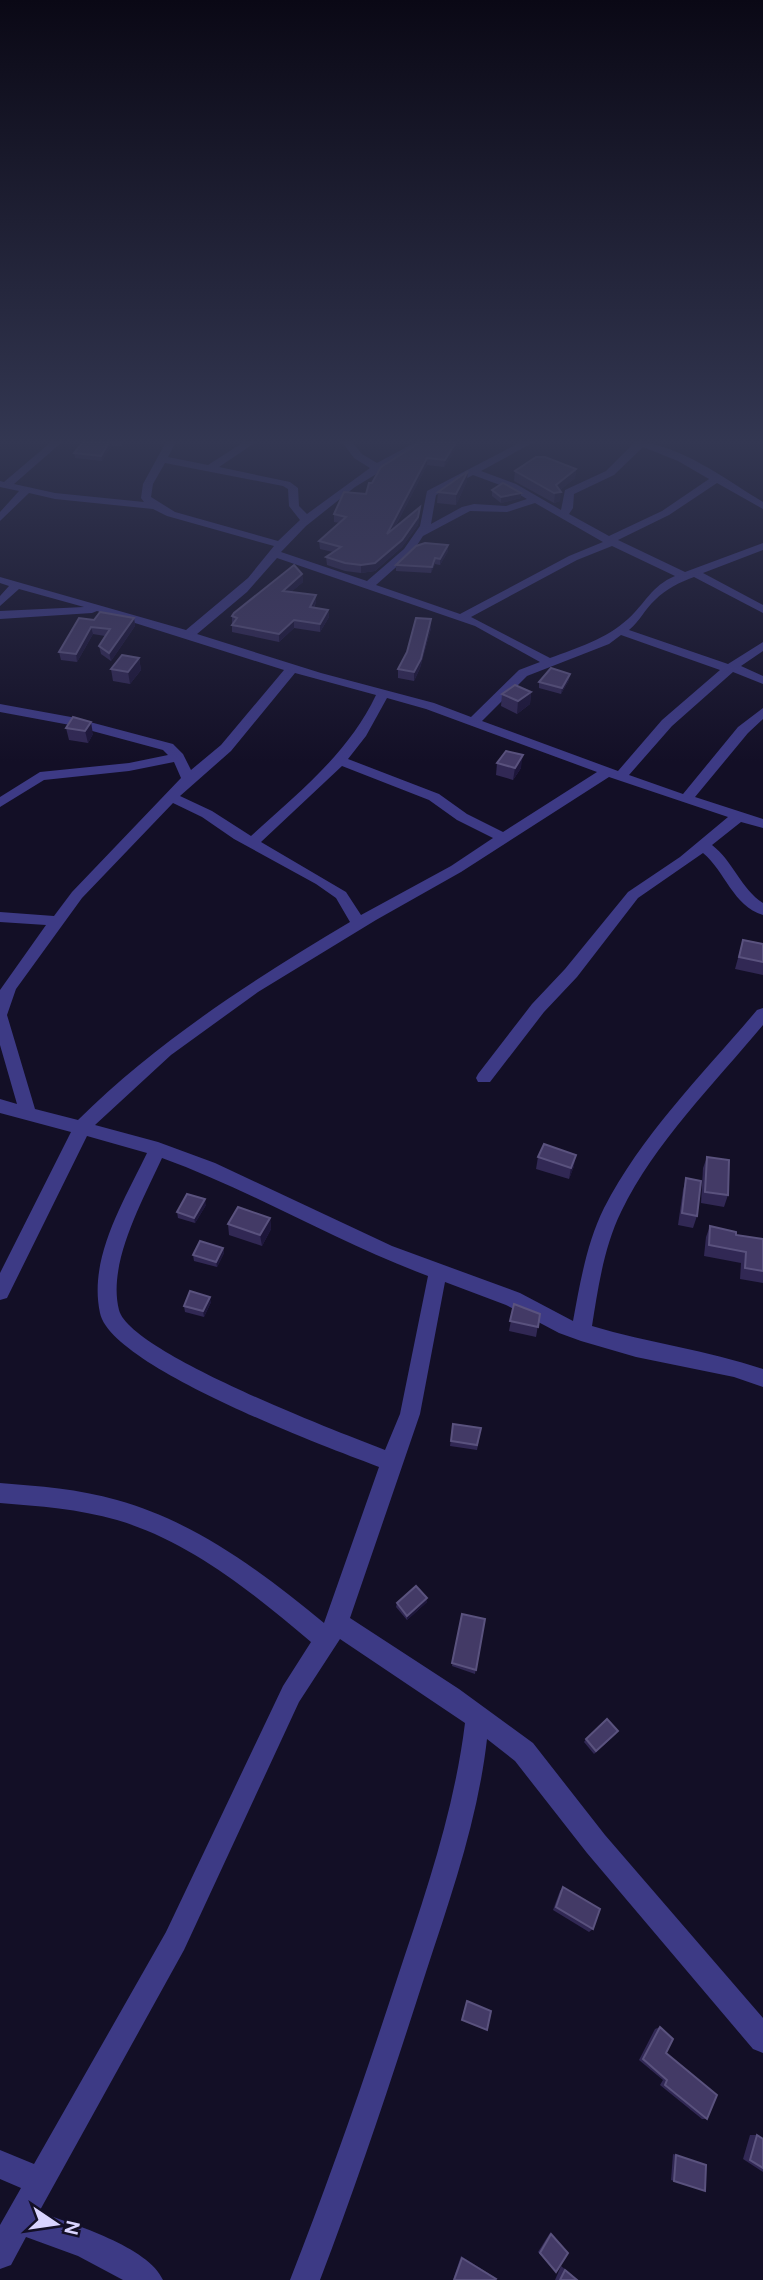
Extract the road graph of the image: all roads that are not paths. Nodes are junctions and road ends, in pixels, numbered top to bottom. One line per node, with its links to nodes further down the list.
1 (410, 548): 9 (street)
2 (594, 548): 14 (street)
3 (628, 548): 6 (street)
4 (757, 548): 6 (street)
5 (277, 549): 9 (street); 16 (street)
6 (689, 574): 12 (street); 15 (street)
7 (0, 580): 8 (street)
8 (18, 584): 10 (street); 11 (street)
9 (368, 586): 14 (street)
10 (0, 603)
11 (106, 609): 13 (street); 16 (street)
12 (763, 610)
13 (0, 615)
14 (461, 618): 18 (street)
15 (621, 631): 18 (street); 20 (street)
16 (186, 636): 19 (street)
17 (763, 646): 20 (street)
18 (548, 662): 25 (street)
19 (292, 668): 22 (street); 29 (street)
20 (731, 668): 21 (street); 28 (street)
21 (763, 680)
22 (383, 694): 25 (street); 27 (street)
23 (0, 708): 26 (street)
24 (763, 712): 31 (street)
25 (473, 722): 28 (street)
26 (178, 757): 29 (street); 32 (street)
27 (338, 760): 35 (street); 36 (street)
28 (614, 774): 31 (street); 35 (street)
29 (188, 779): 30 (street)
30 (171, 797): 36 (street); 40 (street)
31 (686, 799): 33 (street)
32 (0, 803)
33 (739, 816): 34 (street); 37 (street)
34 (763, 824)
35 (504, 838): 41 (street)
36 (253, 843): 41 (street)
37 (702, 845): 38 (street); 44 (street)
38 (763, 910)
39 (0, 916): 40 (street)
40 (57, 921): 43 (street)
41 (359, 924): 47 (street)
42 (763, 1014): 51 (street)
43 (0, 1015): 46 (street)
44 (484, 1078)
45 (0, 1106): 46 (street)
46 (28, 1113): 47 (street)
47 (82, 1127): 48 (street); 50 (street)
48 (158, 1149): 49 (street); 53 (street)
49 (438, 1271): 51 (street); 53 (street)
50 (0, 1292)
51 (581, 1332): 52 (street)
52 (763, 1377)
53 (391, 1462): 55 (street)
54 (0, 1493): 55 (street)
55 (332, 1632): 56 (street); 59 (street)
56 (478, 1717): 57 (street); 63 (street)
57 (763, 2039)
58 (0, 2164): 59 (street)
59 (40, 2180): 60 (street)
60 (18, 2220): 61 (street); 62 (street)
61 (0, 2255)
62 (148, 2280)
63 (305, 2280)

